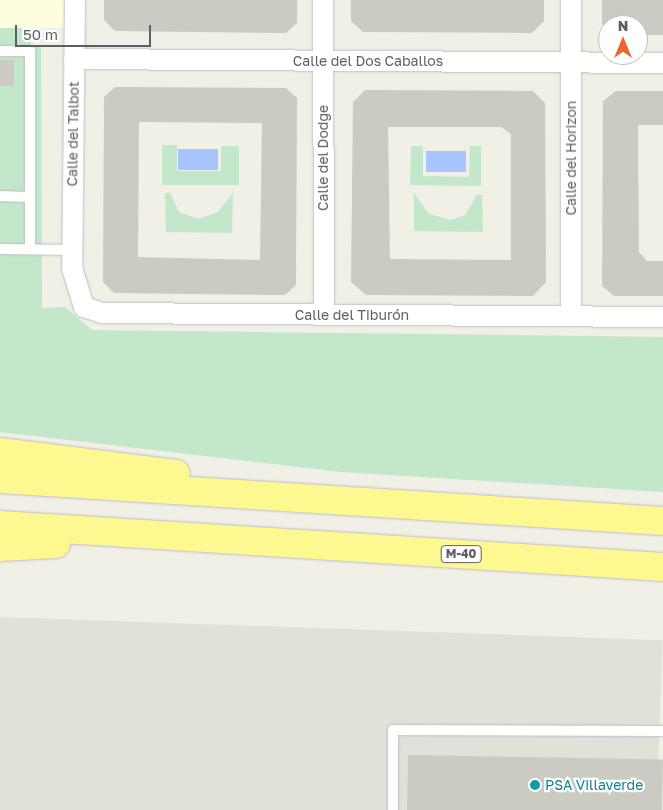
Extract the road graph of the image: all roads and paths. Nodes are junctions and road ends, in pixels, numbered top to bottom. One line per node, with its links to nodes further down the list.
1 (75, 0): 5 (street, Calle del Talbot)
2 (323, 0): 6 (street, Calle del Dodge)
3 (571, 0): 7 (street, Calle del Horizon)
4 (0, 51): 10 (lane)
5 (74, 59): 6 (street, Calle del Dos Caballos); 13 (street, Calle del Talbot)
6 (323, 60): 7 (street, Calle del Dos Caballos); 14 (street, Calle del Dodge)
7 (571, 61): 8 (street, Calle del Dos Caballos); 15 (street, Calle del Horizon)
8 (663, 63)
9 (0, 196): 10 (lane)
10 (30, 197): 12 (lane)
11 (0, 249): 12 (lane)
12 (30, 249): 13 (lane)
13 (72, 259): 14 (street, Calle del Tiburón)
14 (324, 315): 15 (street, Calle del Tiburón)
15 (571, 316): 16 (street, Calle del Tiburón)
16 (663, 317)
17 (0, 452): 19 (highway)
18 (0, 479): 19 (highway)
19 (310, 501): 20 (highway)
20 (663, 521)
21 (0, 525): 22 (highway, M-40)
22 (176, 537): 23 (highway); 24 (highway, M-40)
23 (0, 547)
24 (663, 567)
25 (663, 731): 26 (lane)
26 (392, 810)

